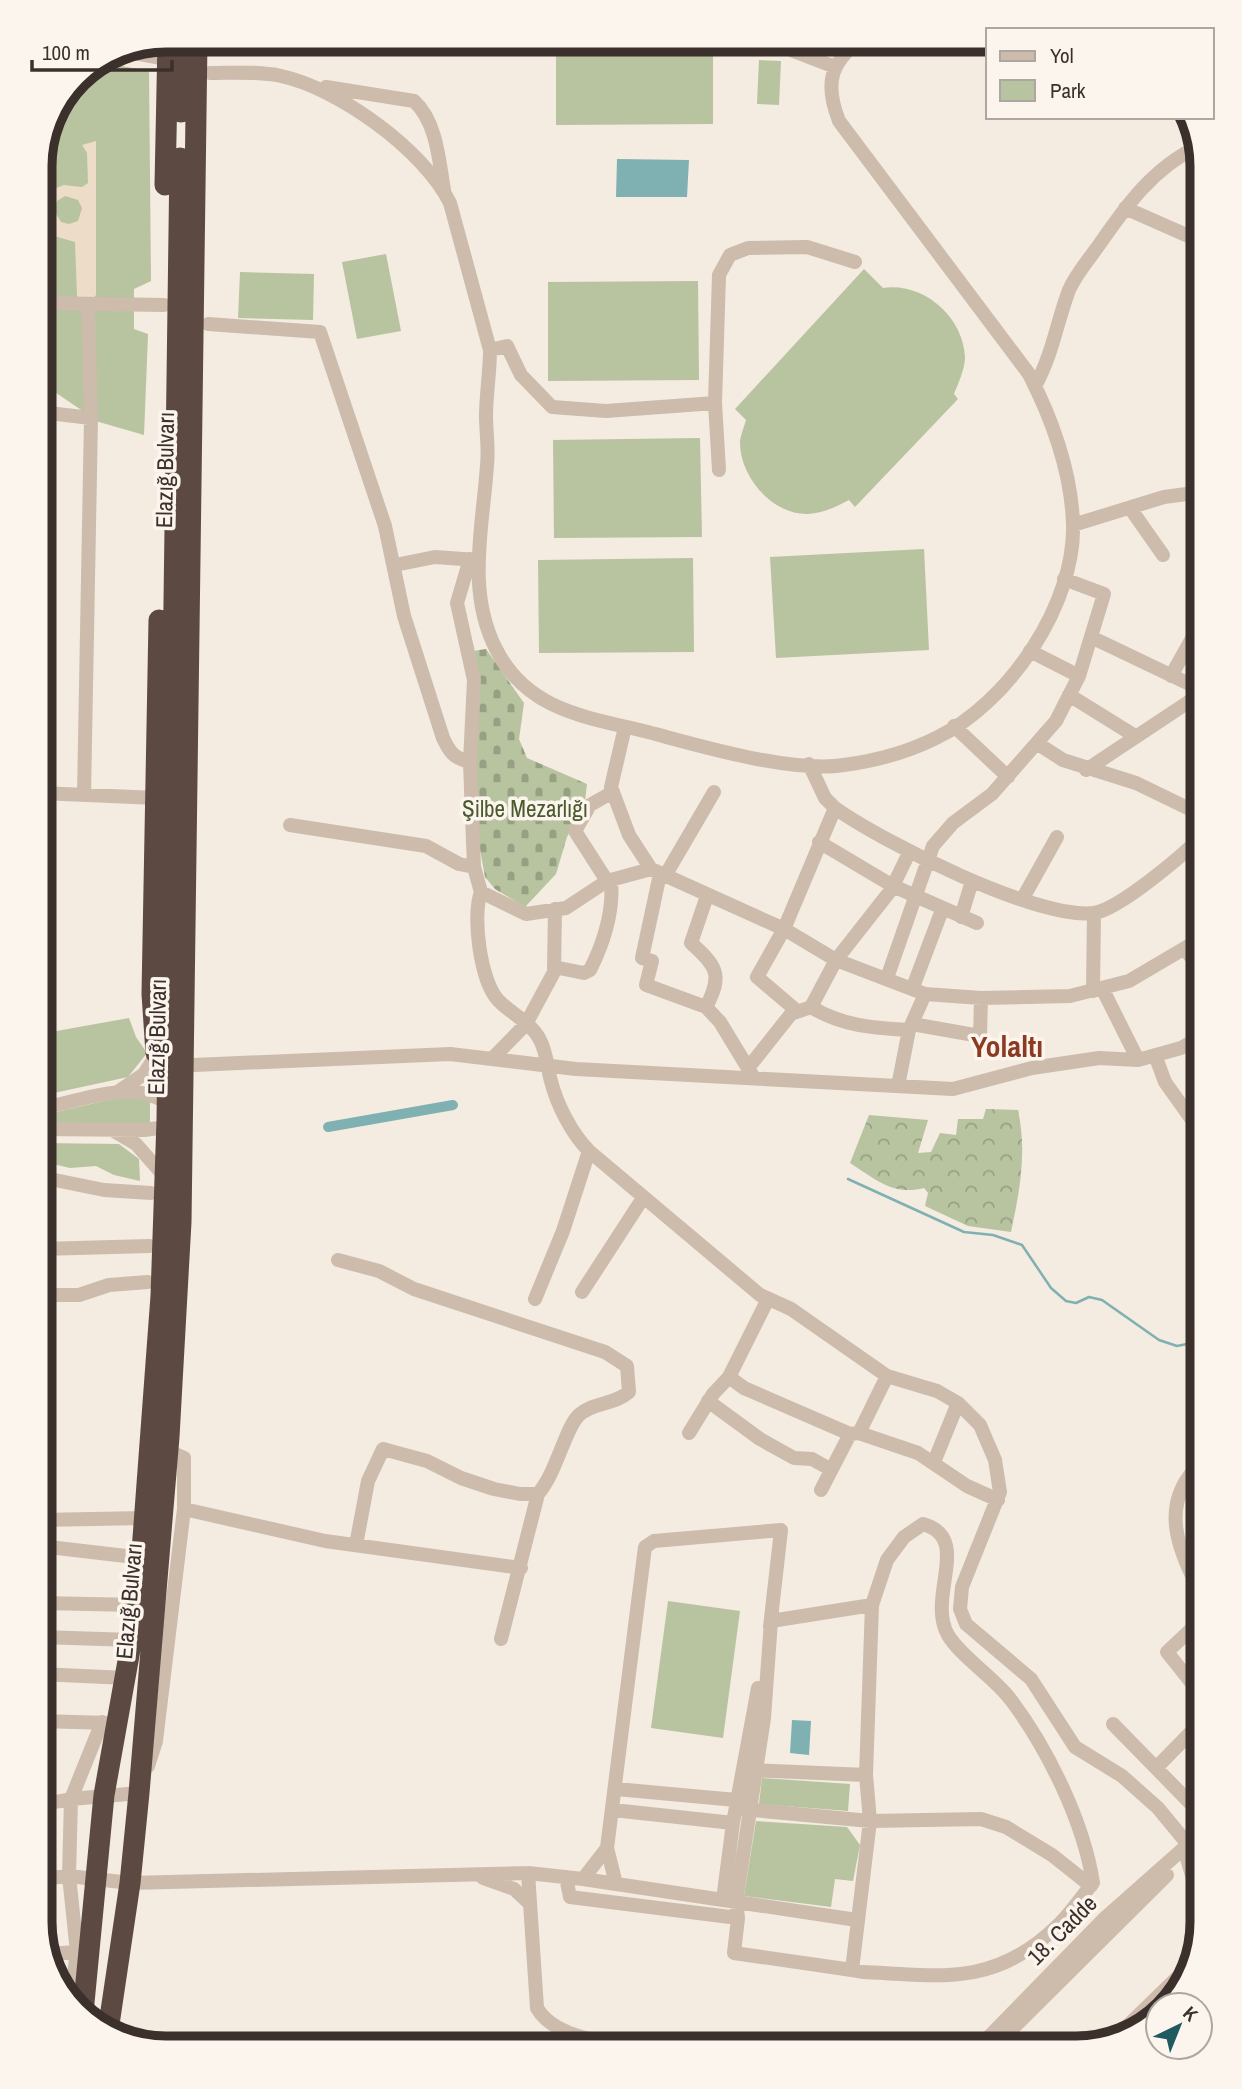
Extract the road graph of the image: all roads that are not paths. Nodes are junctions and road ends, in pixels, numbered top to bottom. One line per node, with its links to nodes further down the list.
1 (167, 52): 17 (highway)
2 (182, 52): 102 (highway, Elazığ Bulvarı)
3 (197, 52): 56 (highway, Elazığ Bulvarı)
4 (211, 52): 8 (highway)
5 (798, 53): 7 (street)
6 (848, 53): 7 (street)
7 (835, 67): 20 (street)
8 (210, 73): 9 (street); 18 (highway)
9 (311, 84): 11 (street); 11 (street)
10 (1189, 152): 12 (street)
11 (444, 190): 19 (street)
12 (1125, 208): 13 (street); 20 (street)
13 (1190, 237)
14 (855, 262): 21 (street)
15 (53, 304): 16 (street)
16 (88, 305): 17 (street); 23 (street)
17 (164, 306): 53 (highway)
18 (208, 324): 30 (street); 44 (highway)
19 (490, 350): 21 (street); 29 (street)
20 (1035, 386): 27 (street)
21 (715, 403): 24 (street)
22 (53, 414): 23 (street)
23 (90, 418): 52 (street)
24 (719, 470)
25 (1190, 494): 26 (street)
26 (1130, 508): 27 (street); 28 (street)
27 (1073, 525): 31 (street)
28 (1163, 555)
29 (474, 560): 30 (street); 41 (street); 45 (street)
30 (396, 565): 45 (street)
31 (1064, 579): 32 (street); 34 (street)
32 (1093, 638): 35 (street); 36 (street)
33 (1190, 642): 36 (street)
34 (1030, 651): 35 (street); 40 (street)
35 (1079, 676): 38 (street)
36 (1171, 676): 37 (street)
37 (1190, 686)
38 (1069, 695): 42 (street); 43 (street)
39 (1190, 700): 42 (street)
40 (954, 726): 46 (street); 48 (street)
41 (625, 727): 46 (street); 49 (street)
42 (1135, 736): 47 (street)
43 (1038, 744): 47 (street); 48 (street)
44 (201, 748): 56 (highway); 96 (highway)
45 (470, 762): 63 (street)
46 (809, 764): 54 (street)
47 (1086, 770): 55 (street)
48 (1008, 777): 62 (street)
49 (613, 792): 64 (street); 65 (street)
50 (714, 792): 64 (street)
51 (53, 794): 52 (street)
52 (84, 795): 53 (street)
53 (157, 798): 93 (highway)
54 (835, 808): 59 (street); 61 (street)
55 (1190, 809)
56 (187, 813): 102 (highway, Elazığ Bulvarı)
57 (290, 825): 63 (street)
58 (1057, 837): 71 (street)
59 (819, 842): 67 (street); 77 (street)
60 (1190, 849): 74 (street)
61 (910, 851): 62 (street); 67 (street)
62 (928, 861): 66 (street); 70 (street)
63 (474, 867): 68 (street)
64 (659, 873): 65 (street); 69 (street); 87 (street)
65 (609, 881): 72 (street); 82 (street)
66 (972, 881): 71 (street); 75 (street)
67 (893, 886): 70 (street); 81 (street)
68 (481, 892): 72 (street); 89 (street)
69 (707, 896): 77 (street); 87 (street)
70 (916, 898): 73 (street); 83 (street)
71 (1023, 898): 74 (street)
72 (555, 909): 82 (street)
73 (942, 910): 75 (street); 85 (street)
74 (1094, 913): 84 (street)
75 (961, 917): 76 (street)
76 (977, 923)
77 (784, 929): 81 (street); 88 (street)
78 (1190, 946): 79 (street)
79 (1185, 950): 80 (street); 84 (street)
80 (1190, 956)
81 (836, 960): 83 (street); 88 (street)
82 (554, 967): 89 (street)
83 (887, 978): 85 (street)
84 (1097, 989): 86 (street); 95 (street)
85 (919, 991): 86 (street); 90 (street)
86 (981, 998): 90 (street)
87 (706, 1007): 98 (street)
88 (804, 1009): 90 (street); 98 (street)
89 (526, 1024): 94 (street); 97 (street)
90 (910, 1028): 99 (street)
91 (1190, 1043): 92 (street)
92 (1155, 1055): 95 (street); 103 (street)
93 (156, 1056): 100 (street); 102 (highway)
94 (492, 1059): 96 (street); 97 (street)
95 (1138, 1060): 99 (street)
96 (194, 1065): 122 (highway)
97 (548, 1066): 98 (street); 106 (street)
98 (751, 1073): 99 (street)
99 (898, 1086)
100 (114, 1093): 101 (street); 102 (street)
101 (52, 1105)
102 (167, 1114): 105 (street); 107 (highway, Elazığ Bulvarı); 122 (highway, Elazığ Bulvarı)
103 (1190, 1117)
104 (52, 1129): 105 (street)
105 (112, 1131): 107 (street)
106 (589, 1151): 109 (street); 117 (street)
107 (157, 1179): 108 (street); 110 (highway); 122 (highway, Elazığ Bulvarı)
108 (52, 1180)
109 (643, 1198): 114 (street); 116 (street)
110 (150, 1246): 111 (street); 113 (highway)
111 (52, 1249)
112 (338, 1260): 130 (street)
113 (148, 1282): 115 (street); 122 (highway)
114 (582, 1292)
115 (52, 1295)
116 (768, 1298): 118 (street); 119 (street)
117 (535, 1299)
118 (887, 1376): 121 (street); 124 (street)
119 (729, 1377): 120 (street); 124 (street)
120 (708, 1401): 123 (street); 127 (street)
121 (958, 1403): 126 (street); 131 (street)
122 (162, 1411): 125 (highway, Elazığ Bulvarı); 133 (highway, Elazığ Bulvarı)
123 (689, 1433)
124 (855, 1433): 126 (street); 127 (street)
125 (168, 1451): 132 (street); 159 (highway, Elazığ Bulvarı)
126 (934, 1462): 131 (street)
127 (830, 1469): 129 (street)
128 (1190, 1478): 139 (street)
129 (821, 1490)
130 (538, 1494): 135 (street); 138 (street)
131 (998, 1500): 169 (street)
132 (184, 1509): 135 (street); 159 (street)
133 (145, 1518): 134 (street); 137 (highway, Elazığ Bulvarı)
134 (52, 1520)
135 (356, 1545): 138 (street)
136 (52, 1547): 137 (street)
137 (143, 1558): 141 (highway, Elazığ Bulvarı)
138 (522, 1568): 146 (street)
139 (1190, 1573)
140 (52, 1603): 141 (street)
141 (138, 1605): 147 (highway, Elazığ Bulvarı)
142 (872, 1605): 143 (street); 157 (street); 180 (street)
143 (771, 1620): 156 (street); 158 (street)
144 (1190, 1630): 150 (street)
145 (52, 1637): 147 (street)
146 (501, 1639)
147 (132, 1640): 149 (highway, Elazığ Bulvarı)
148 (52, 1675): 149 (street)
149 (126, 1678): 152 (highway, Elazığ Bulvarı)
150 (1190, 1681)
151 (52, 1721): 152 (street)
152 (109, 1723): 160 (highway, Elazığ Bulvarı); 161 (street)
153 (1113, 1724): 155 (street)
154 (1190, 1733): 155 (street)
155 (1156, 1768): 163 (street)
156 (749, 1770): 157 (street); 165 (street)
157 (866, 1775): 166 (street)
158 (616, 1789): 164 (street); 165 (street)
159 (139, 1793): 160 (street); 178 (highway, Elazığ Bulvarı)
160 (104, 1795): 161 (street); 177 (highway, Elazığ Bulvarı)
161 (71, 1799): 162 (street); 173 (street)
162 (52, 1803)
163 (1190, 1804)
164 (613, 1810): 165 (street); 168 (street)
165 (740, 1810): 166 (street); 182 (street); 182 (street)
166 (870, 1821): 180 (street); 186 (street)
167 (1190, 1844): 169 (street, 18. Cadde)
168 (607, 1848): 176 (street); 179 (street)
169 (1186, 1849): 170 (street); 196 (street, 18. Cadde); 197 (street, 18. Cadde)
170 (1190, 1864)
171 (528, 1873): 172 (street); 174 (street); 183 (street)
172 (472, 1875): 178 (street); 183 (street)
173 (69, 1876): 175 (street); 177 (street); 187 (street)
174 (566, 1877): 176 (street); 184 (street)
175 (52, 1878)
176 (583, 1879): 179 (street)
177 (97, 1880): 178 (street); 192 (highway, Elazığ Bulvarı)
178 (130, 1883): 193 (highway, Elazığ Bulvarı)
179 (616, 1884): 181 (street)
180 (1091, 1886): 189 (street)
181 (694, 1895): 182 (street); 184 (street)
182 (729, 1901): 185 (street); 186 (street)
183 (529, 1903): 195 (street)
184 (693, 1913): 185 (street)
185 (738, 1918): 189 (street)
186 (857, 1920): 189 (street)
187 (77, 1952): 188 (street); 191 (street)
188 (57, 1953)
189 (852, 1970)
190 (1172, 1982): 194 (street)
191 (72, 1987)
192 (84, 2001)
193 (109, 2021)
194 (1133, 2021)
195 (589, 2036)
196 (989, 2036)
197 (1005, 2036)

